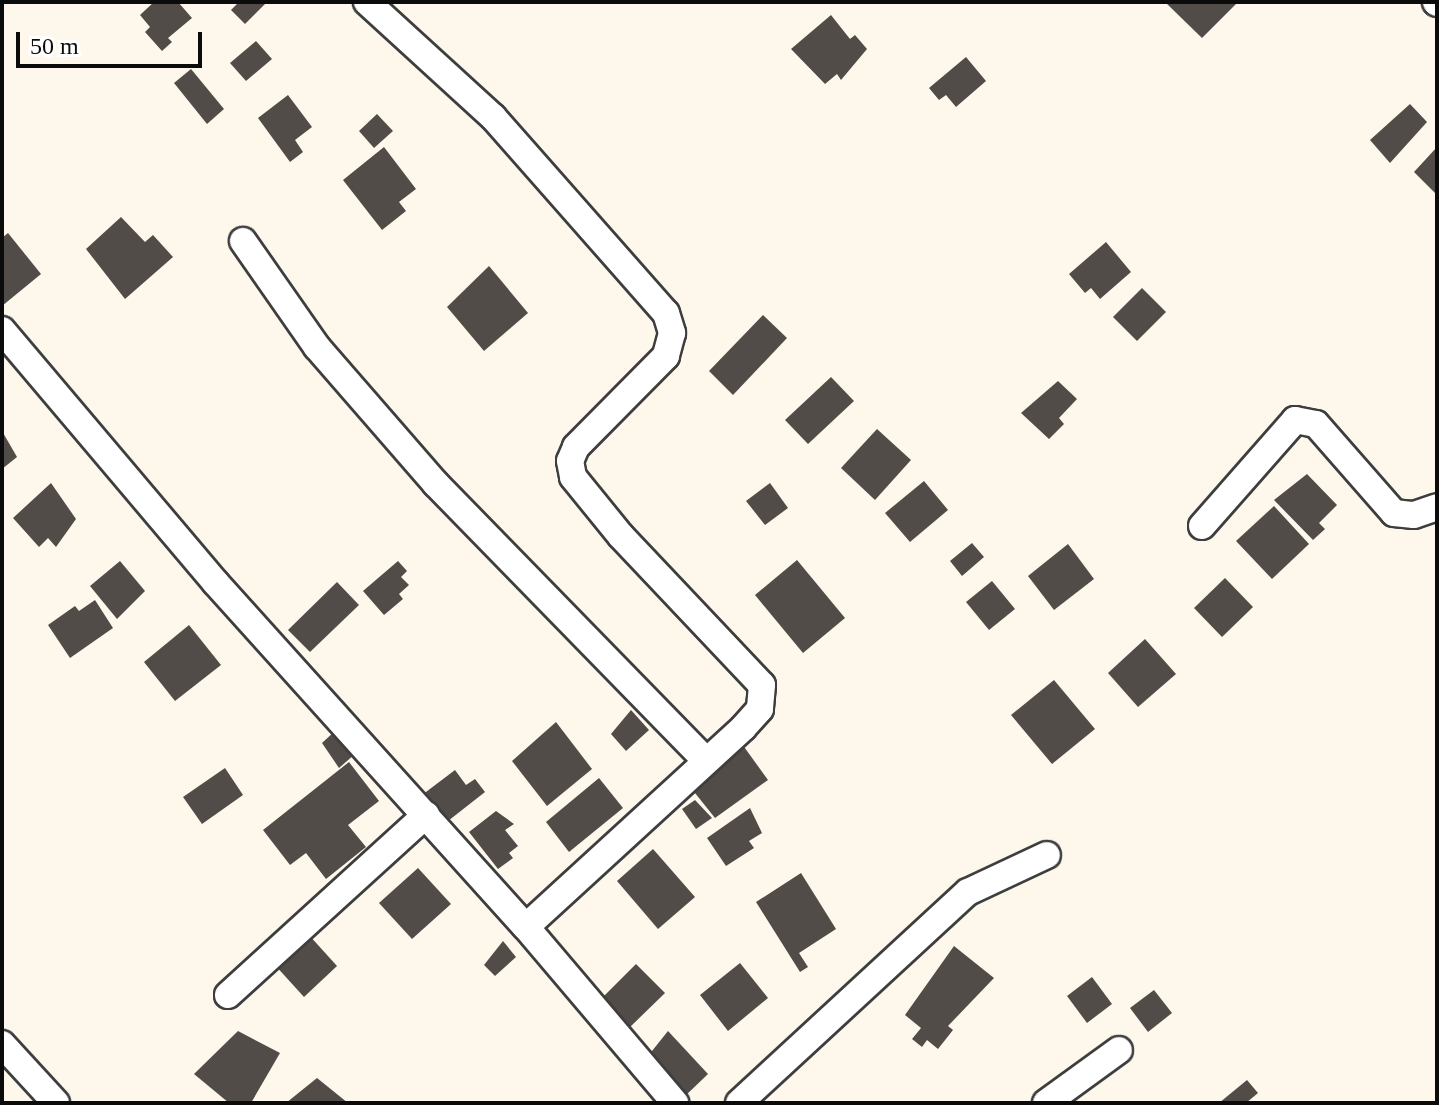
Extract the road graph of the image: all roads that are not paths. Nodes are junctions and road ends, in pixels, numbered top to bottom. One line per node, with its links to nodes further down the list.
1 (367, 2): 6 (street)
2 (243, 241): 6 (street)
3 (2, 330): 7 (street)
4 (1437, 507): 5 (street)
5 (1202, 526)
6 (705, 760): 9 (street)
7 (426, 815): 9 (street); 10 (street)
8 (1047, 855): 15 (street)
9 (526, 927): 14 (street)
10 (228, 995)
11 (2, 1044): 13 (street)
12 (1119, 1050): 16 (street)
13 (56, 1103)
14 (675, 1103)
15 (739, 1103)
16 (1046, 1103)

